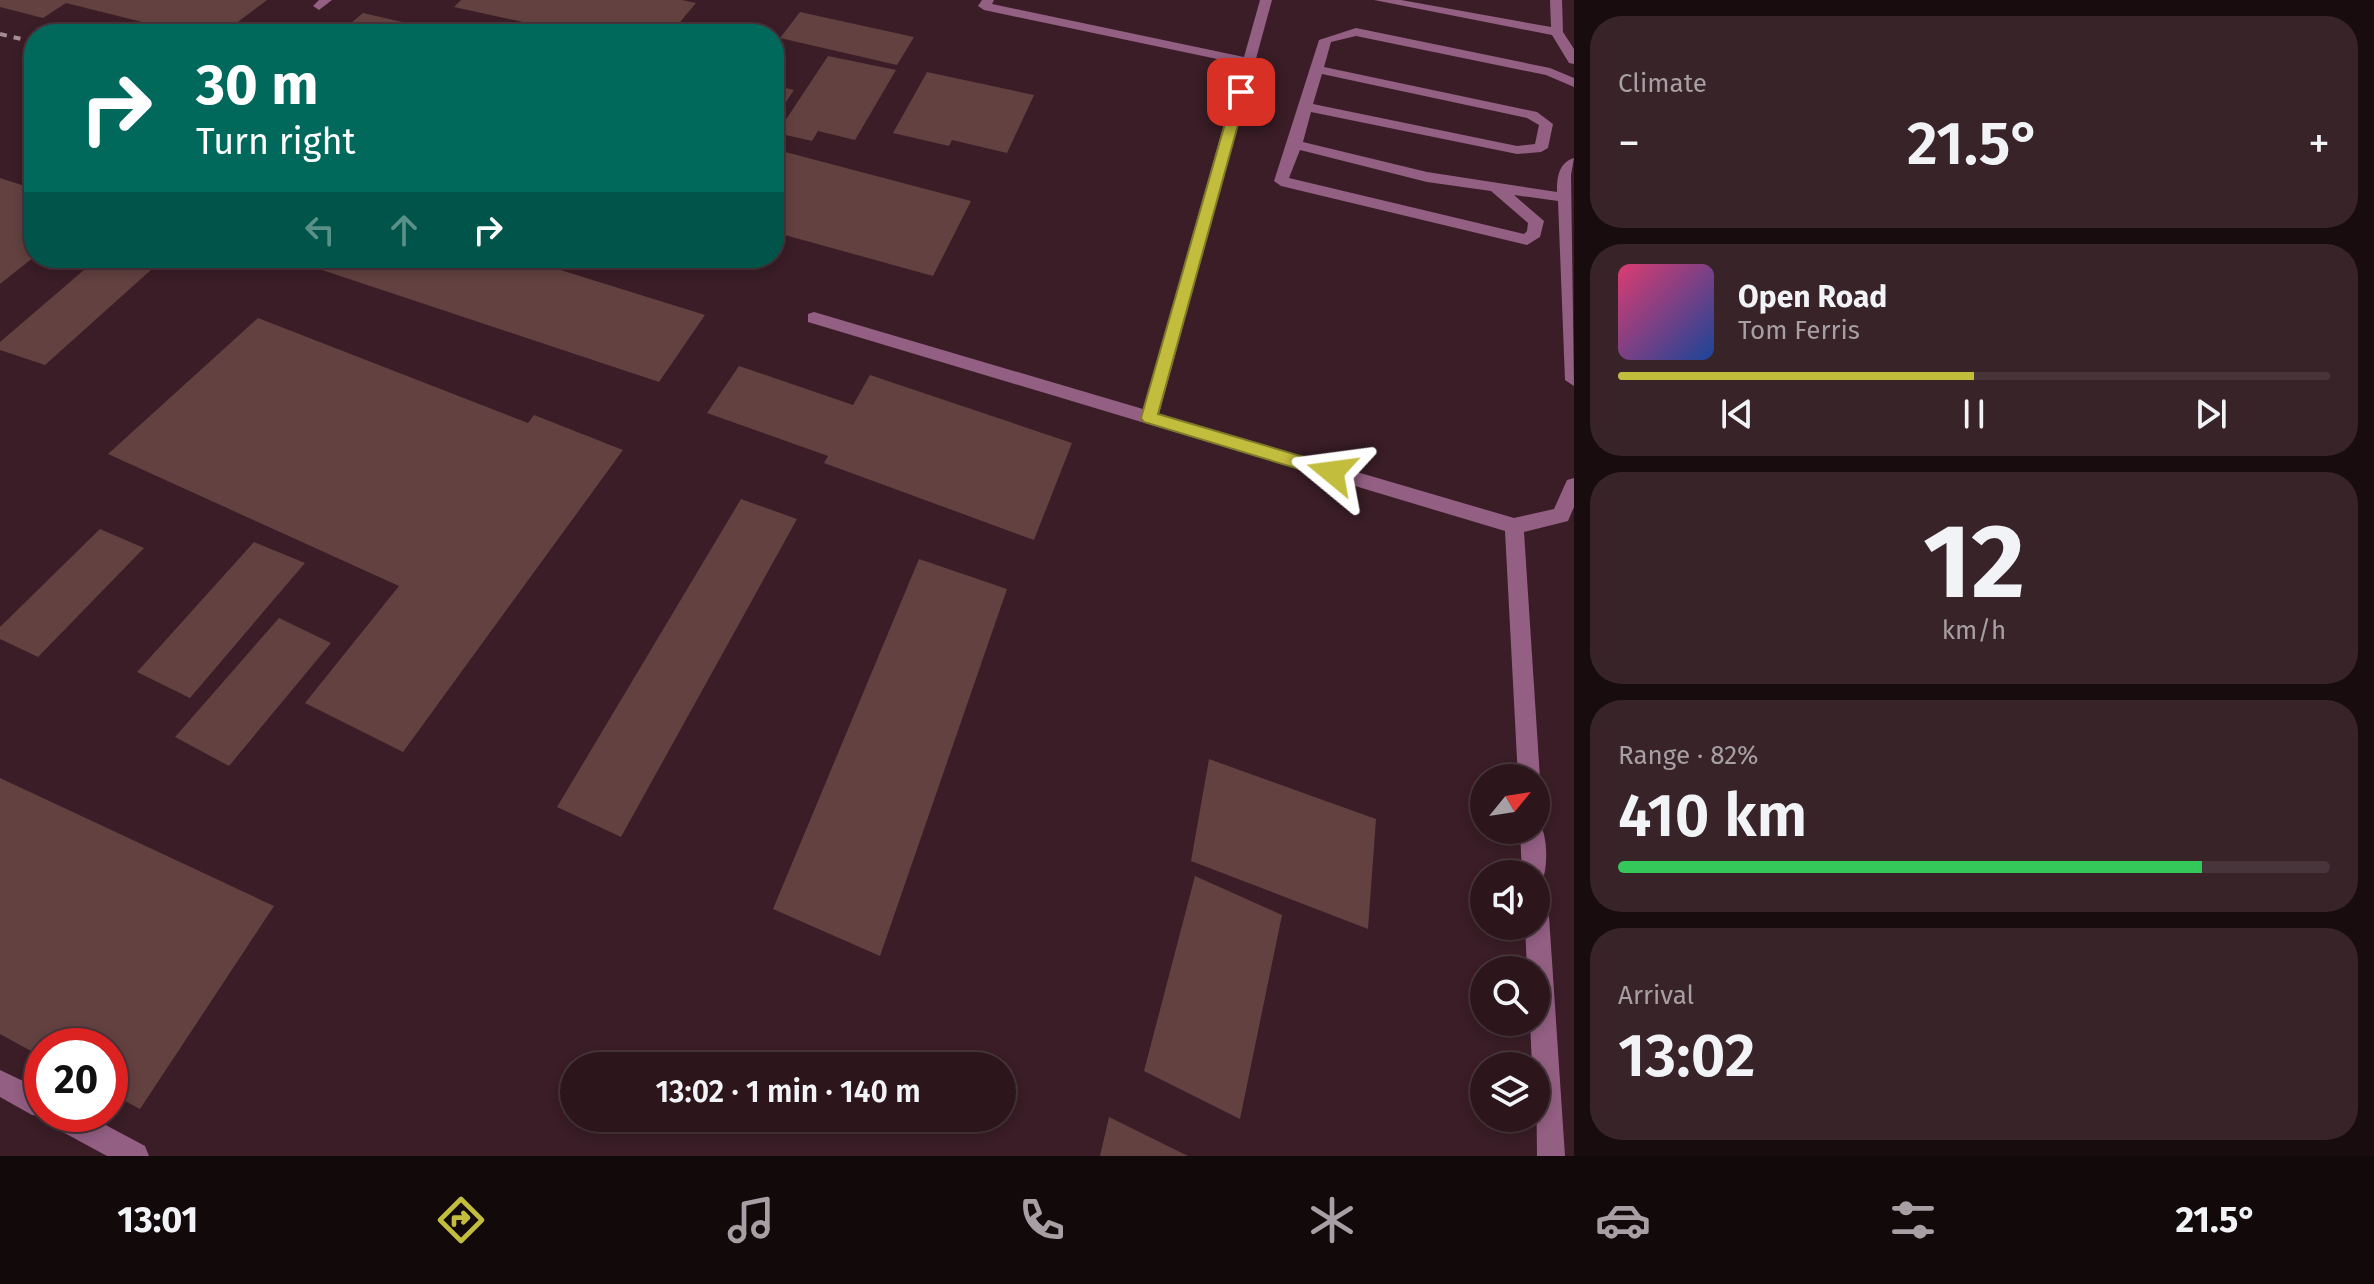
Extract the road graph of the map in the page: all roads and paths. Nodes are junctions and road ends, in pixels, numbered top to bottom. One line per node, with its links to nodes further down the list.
1 (988, 0): 7 (lane)
2 (1266, 0): 7 (lane)
3 (1380, 0): 5 (lane)
4 (1556, 0): 5 (lane)
5 (1557, 32): 6 (lane)
6 (1574, 60)
7 (1249, 62): 17 (lane)
8 (1316, 69): 9 (lane); 10 (lane); 10 (lane)
9 (1574, 83)
10 (1306, 107): 11 (lane)
11 (1295, 144): 13 (lane); 13 (lane)
12 (1574, 162): 14 (lane)
13 (1496, 188): 14 (lane)
14 (1566, 198): 16 (lane)
15 (814, 318): 17 (lane)
16 (1574, 380)
17 (1149, 418): 19 (lane)
18 (1574, 485): 19 (lane)
19 (1514, 526): 20 (lane)
20 (1528, 764)
21 (1538, 940): 26 (lane)
22 (0, 1083): 23 (lane)
23 (24, 1096)
24 (91, 1132): 25 (lane)
25 (135, 1156)
26 (1551, 1156)

